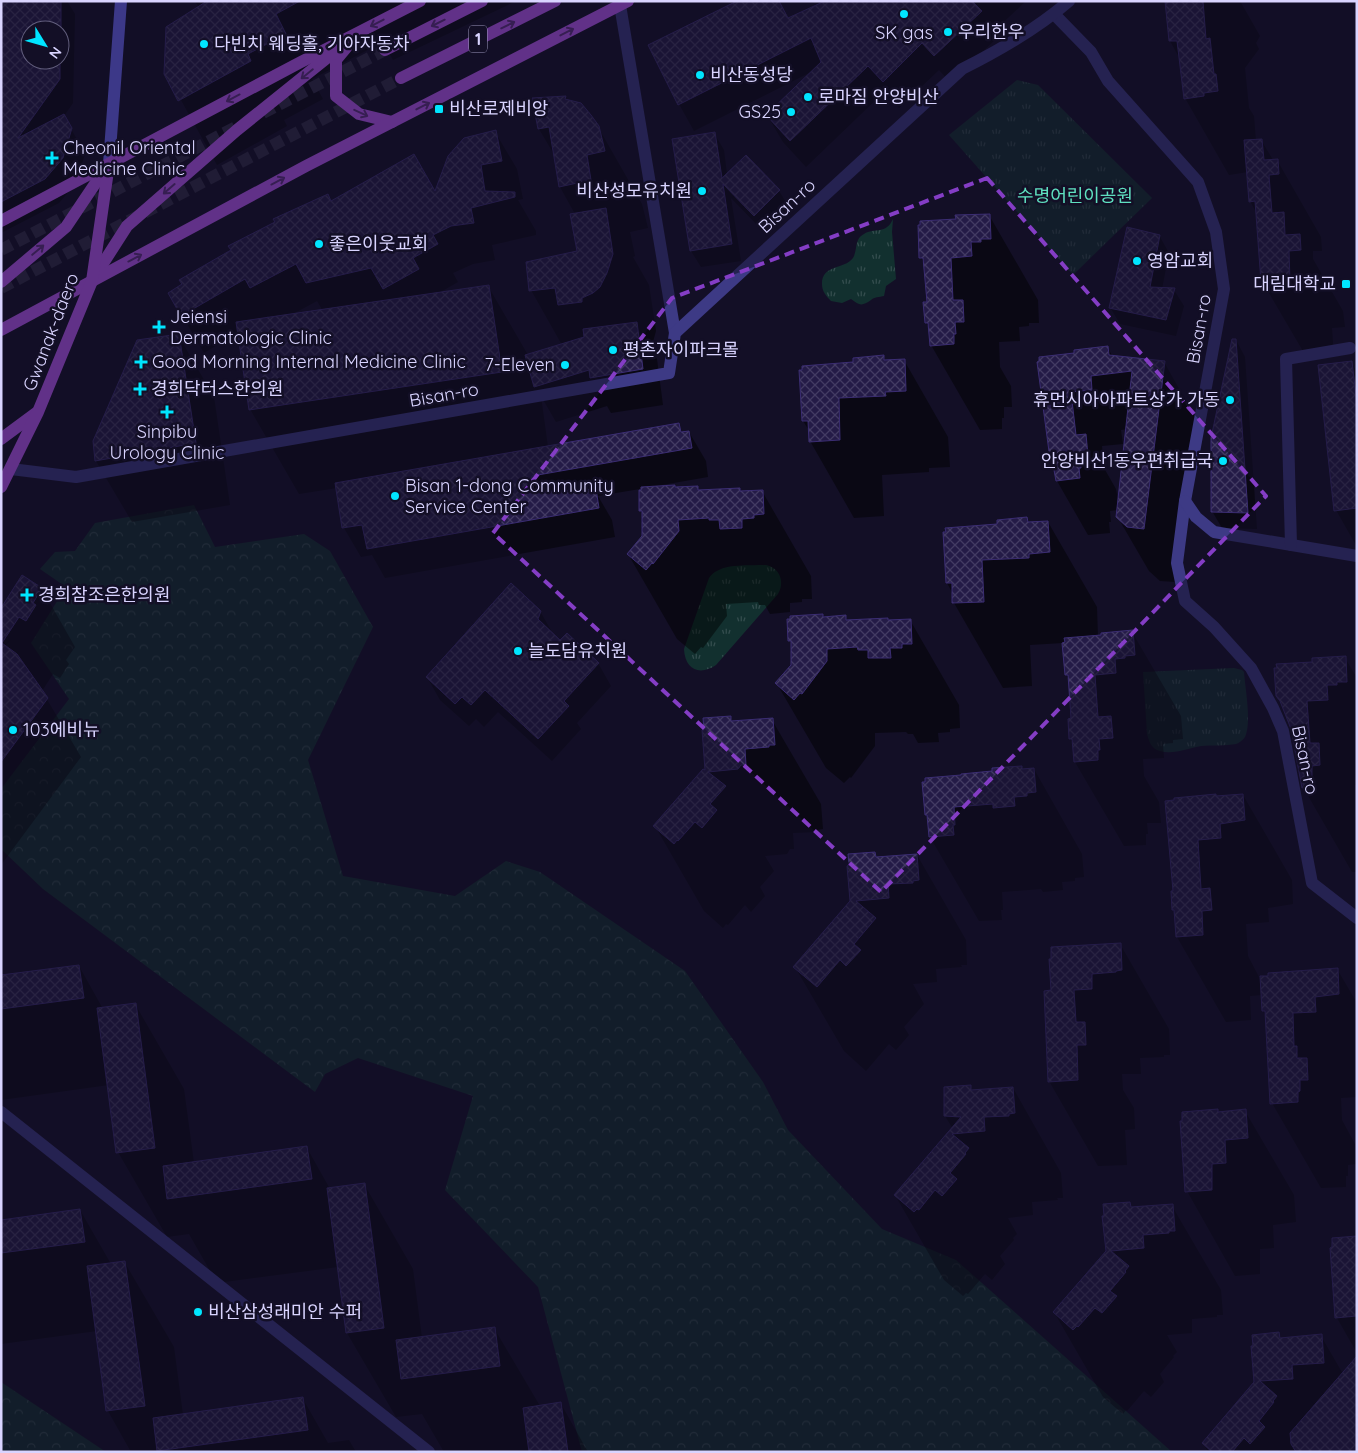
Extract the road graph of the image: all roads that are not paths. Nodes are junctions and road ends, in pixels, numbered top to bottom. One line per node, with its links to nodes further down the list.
1 (121, 1): 12 (street, Gwanak-daero)
2 (420, 1): 8 (main road, one-way to 8)
3 (482, 1): 9 (main road, 1, one-way to 9)
4 (555, 1): 10 (main road, 1, one-way to 4)
5 (1069, 1): 7 (street)
6 (624, 3): 11 (main road, one-way to 6); 17 (street)
7 (1054, 14): 17 (street, Bisan-ro); 23 (street, Bisan-ro)
8 (359, 32): 11 (main road, one-way to 11); 12 (main road, one-way to 12); 14 (main road, one-way to 14)
9 (385, 50)
10 (401, 78)
11 (392, 122): 14 (main road, one-way to 11)
12 (109, 164): 13 (main road); 14 (main road, Gwanak-daero); 15 (main road, one-way to 12)
13 (1, 221)
14 (92, 281): 16 (main road); 19 (main road, Gwanak-daero)
15 (1, 282)
16 (1, 330)
17 (675, 333): 21 (street, Bisan-ro)
18 (1350, 348): 24 (street)
19 (38, 412): 20 (main road); 21 (main road, Gwanak-daero)
20 (1, 439)
21 (11, 469): 22 (main road, Gwanak-daero)
22 (1, 487)
23 (1186, 501): 24 (street); 26 (street, Bisan-ro)
24 (1291, 545): 25 (street)
25 (1357, 556)
26 (1357, 918)
27 (1, 1112): 28 (street)
28 (429, 1452)

